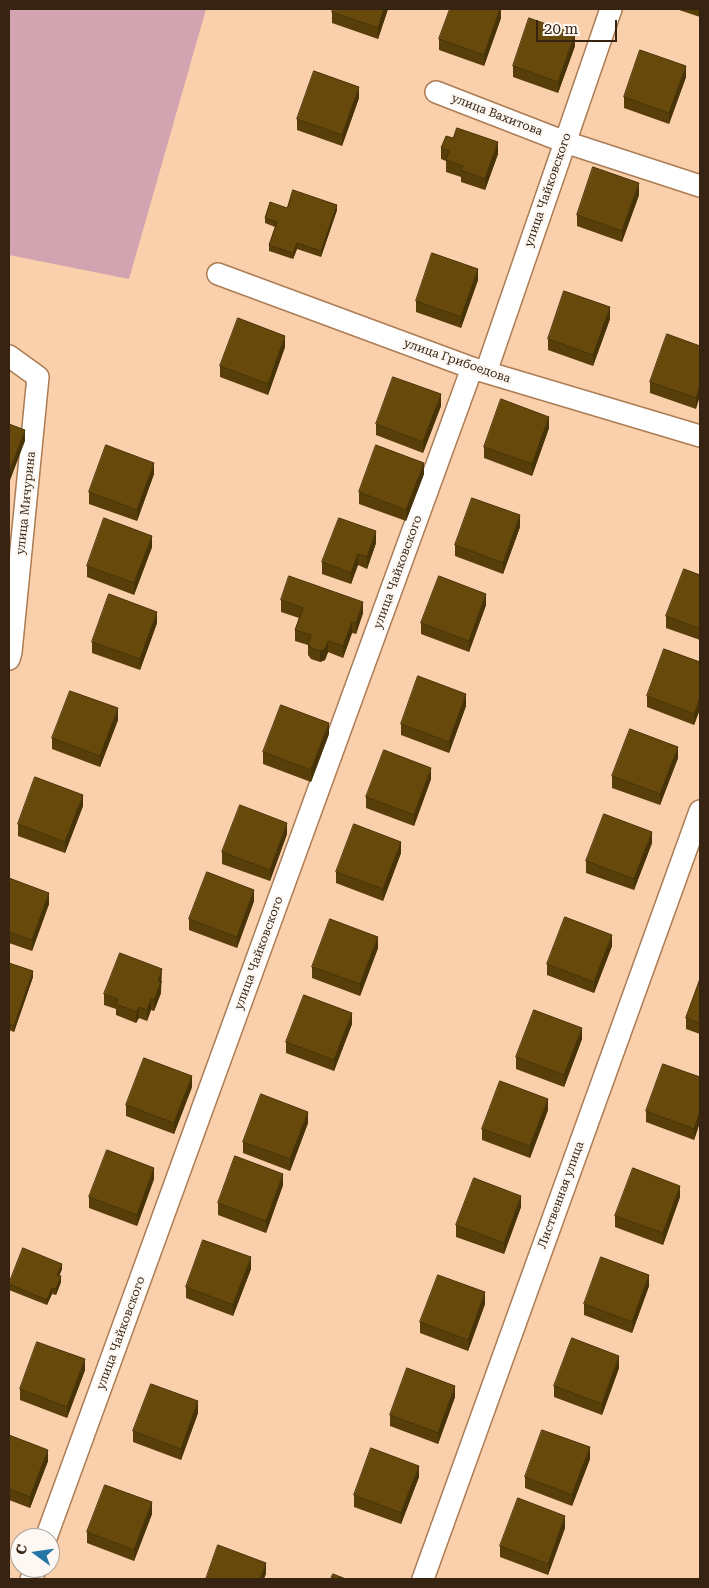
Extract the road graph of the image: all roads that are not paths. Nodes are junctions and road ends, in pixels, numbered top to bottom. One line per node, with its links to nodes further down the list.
1 (611, 9): 3 (street, улица Чайковского)
2 (436, 92): 3 (street, улица Вахитова)
3 (565, 142): 4 (street, улица Вахитова); 7 (street, улица Чайковского)
4 (700, 186)
5 (218, 274): 7 (street, улица Грибоедова)
6 (9, 356): 9 (street, улица Мичурина)
7 (479, 370): 8 (street, улица Грибоедова); 11 (street, улица Чайковского)
8 (700, 436)
9 (9, 659)
10 (700, 811): 12 (street, Лиственная улица)
11 (50, 1528)
12 (422, 1579)

